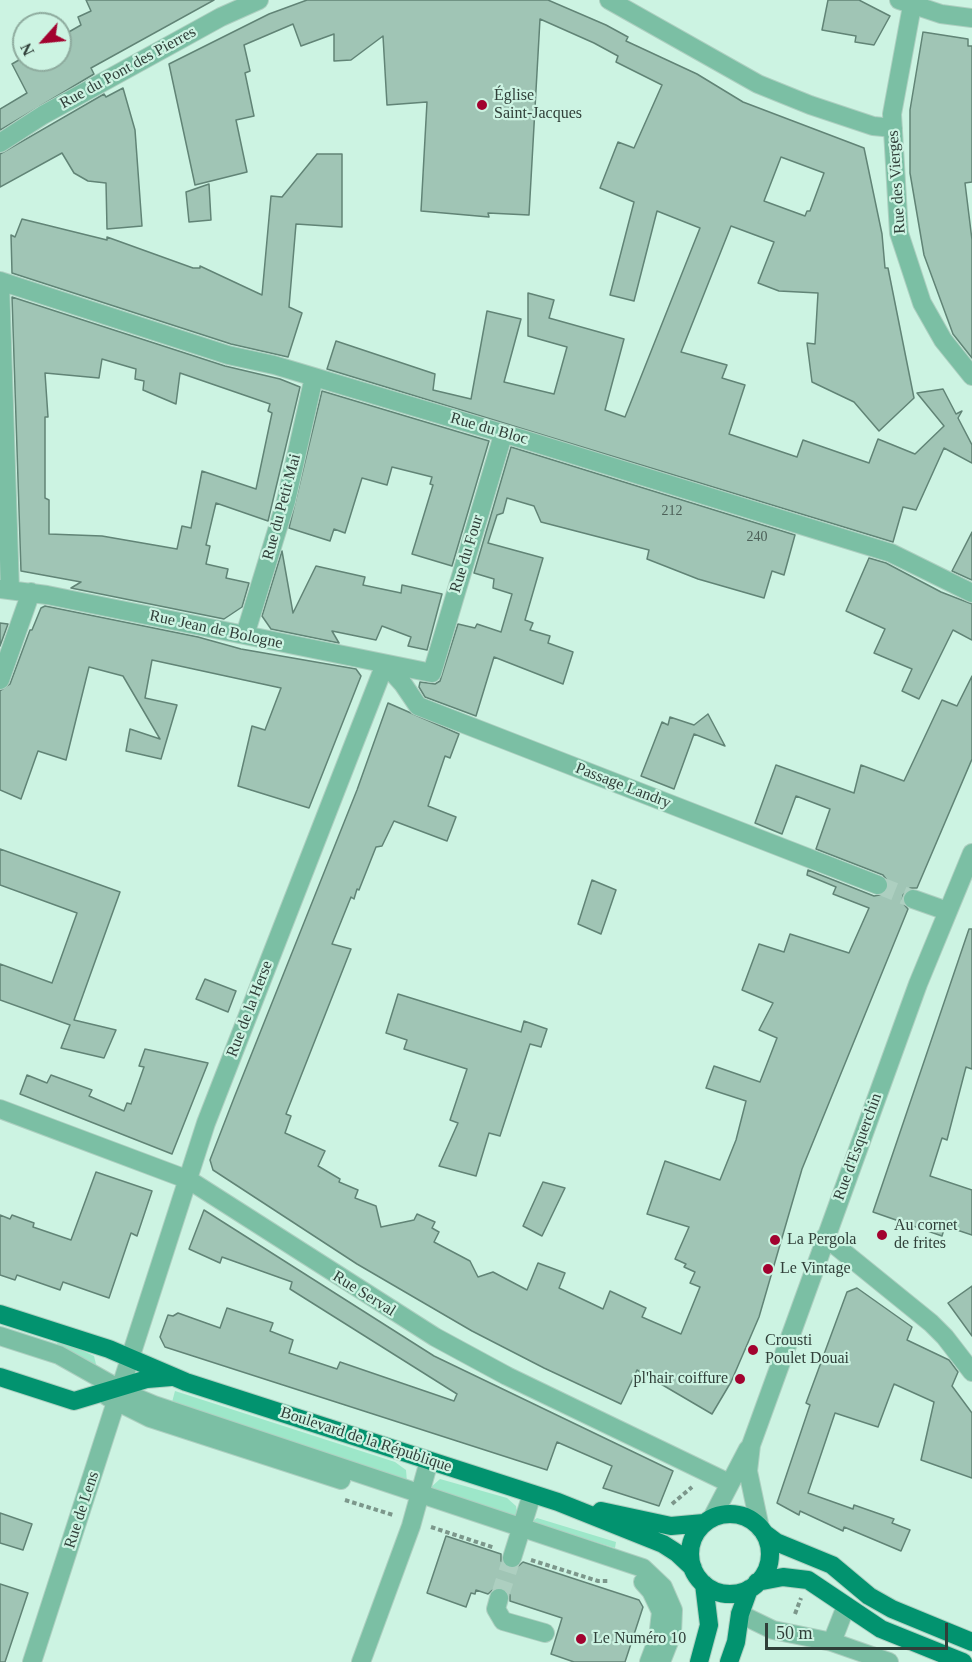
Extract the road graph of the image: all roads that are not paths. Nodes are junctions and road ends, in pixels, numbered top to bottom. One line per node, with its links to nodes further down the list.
1 (259, 0): 8 (street, Rue du Pont des Pierres)
2 (609, 0): 6 (street)
3 (628, 0): 6 (street)
4 (906, 3): 5 (street); 7 (street, Rue des Vierges)
5 (972, 18)
6 (643, 19): 7 (street)
7 (893, 128): 10 (street, Rue des Vierges)
8 (0, 143)
9 (0, 281): 11 (street, Rue du Bloc); 13 (street)
10 (972, 376)
11 (314, 377): 12 (street, Rue du Bloc); 16 (street, Rue du Petit Mai)
12 (504, 435): 15 (street, Rue du Bloc); 18 (street, Rue du Four)
13 (5, 590): 14 (street, Rue Jean de Bologne)
14 (31, 592): 16 (street, Rue Jean de Bologne); 19 (street)
15 (972, 593)
16 (245, 635): 17 (street, Rue Jean de Bologne)
17 (385, 664): 18 (street, Rue Jean de Bologne); 21 (street, Passage Landry); 25 (street, Rue de la Herse)
18 (432, 673)
19 (0, 680)
20 (972, 853): 23 (street, Rue d'Esquerchin)
21 (878, 885)
22 (913, 899): 23 (street)
23 (947, 910): 26 (street, Rue d'Esquerchin)
24 (0, 1109): 25 (street, Rue Serval)
25 (189, 1180): 30 (street, Rue de la Herse); 37 (street, Rue Serval)
26 (825, 1237): 31 (street); 35 (street, Rue d'Esquerchin)
27 (0, 1314): 30 (main road, Boulevard de la République)
28 (0, 1336): 34 (street)
29 (0, 1349): 34 (street)
30 (132, 1359): 33 (main road, Boulevard de la République); 34 (street, Rue de Lens)
31 (972, 1372)
32 (0, 1377): 34 (main road, Boulevard de la République)
33 (174, 1377): 34 (main road, Boulevard de la République); 36 (main road, Boulevard de la République)
34 (116, 1392): 40 (street); 53 (street, Rue de Lens)
35 (751, 1445): 37 (street, Rue d'Esquerchin); 42 (street, Rue d'Esquerchin)
36 (429, 1461): 38 (main road, Boulevard de la République); 40 (street)
37 (729, 1483): 41 (street, Rue d'Esquerchin)
38 (532, 1494): 39 (main road, Boulevard de la République); 43 (street)
39 (558, 1503): 41 (main road, Boulevard de la République); 44 (main road, Boulevard de la République)
40 (416, 1506): 43 (street); 54 (street)
41 (708, 1520): 42 (main road); 44 (main road)
42 (762, 1531): 46 (main road); 52 (main road)
43 (516, 1544): 55 (street); 56 (street)
44 (693, 1568): 45 (main road)
45 (704, 1584): 46 (main road); 57 (main road)
46 (753, 1585): 48 (main road); 49 (main road)
47 (499, 1598): 50 (street)
48 (846, 1606): 51 (street); 60 (main road)
49 (740, 1614): 51 (street); 58 (main road)
50 (545, 1633)
51 (832, 1642): 59 (street)
52 (972, 1642)
53 (32, 1662)
54 (361, 1662)
55 (649, 1662)
56 (662, 1662)
57 (699, 1662)
58 (729, 1662)
59 (889, 1662)
60 (963, 1662)

